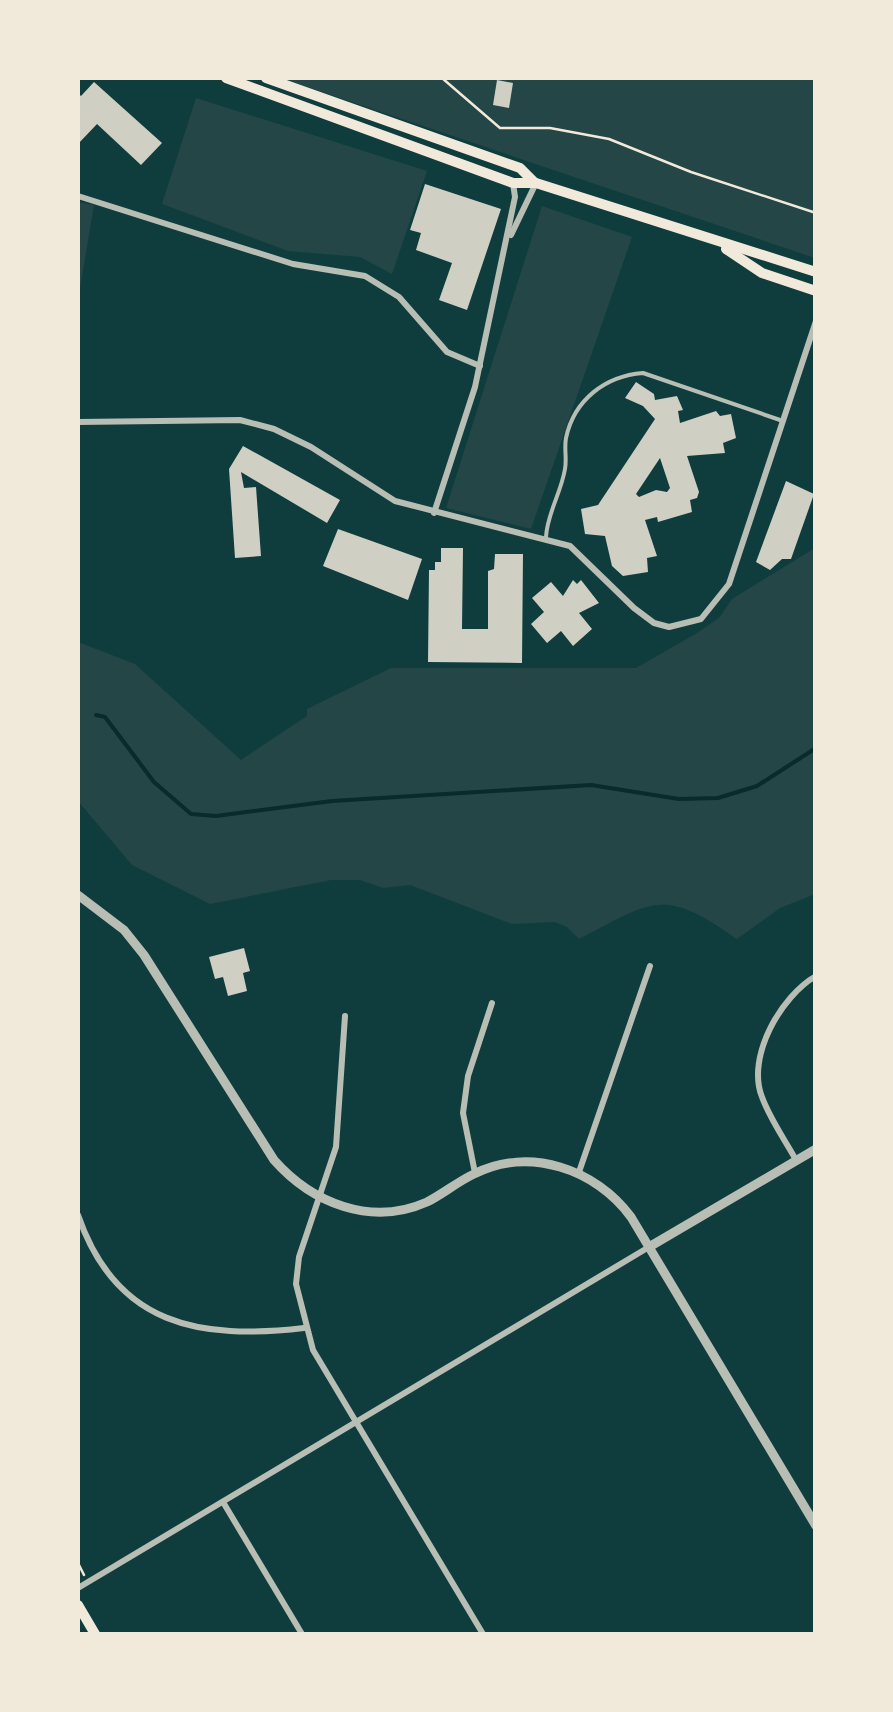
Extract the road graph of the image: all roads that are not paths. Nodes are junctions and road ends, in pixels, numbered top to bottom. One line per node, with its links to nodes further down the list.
1 (226, 78): 4 (main road)
2 (240, 78): 4 (main road)
3 (266, 78): 6 (main road)
4 (261, 90): 5 (main road)
5 (513, 182): 6 (main road); 9 (street)
6 (536, 183): 8 (main road); 9 (street)
7 (78, 196): 13 (street)
8 (717, 243): 10 (main road); 11 (main road)
9 (506, 245): 13 (street)
10 (816, 272)
11 (816, 291)
12 (816, 321): 14 (street)
13 (480, 366): 16 (street)
14 (783, 421): 17 (lane); 17 (street)
15 (78, 422): 16 (street)
16 (434, 513): 17 (street)
17 (546, 537)
18 (78, 895): 27 (street)
19 (650, 966): 25 (street)
20 (816, 976): 24 (street)
21 (492, 1004): 26 (street)
22 (345, 1016): 27 (street)
23 (816, 1148): 24 (street)
24 (796, 1160): 29 (street)
25 (580, 1172): 26 (street); 29 (street)
26 (475, 1173): 27 (street)
27 (319, 1197): 30 (street)
28 (78, 1215): 30 (street)
29 (649, 1247): 31 (street); 33 (street)
30 (304, 1328): 31 (street)
31 (356, 1423): 32 (street); 38 (street)
32 (223, 1502): 34 (street); 37 (street)
33 (816, 1526)
34 (78, 1588)
35 (78, 1604): 36 (main road)
36 (96, 1634)
37 (302, 1634)
38 (483, 1634)

